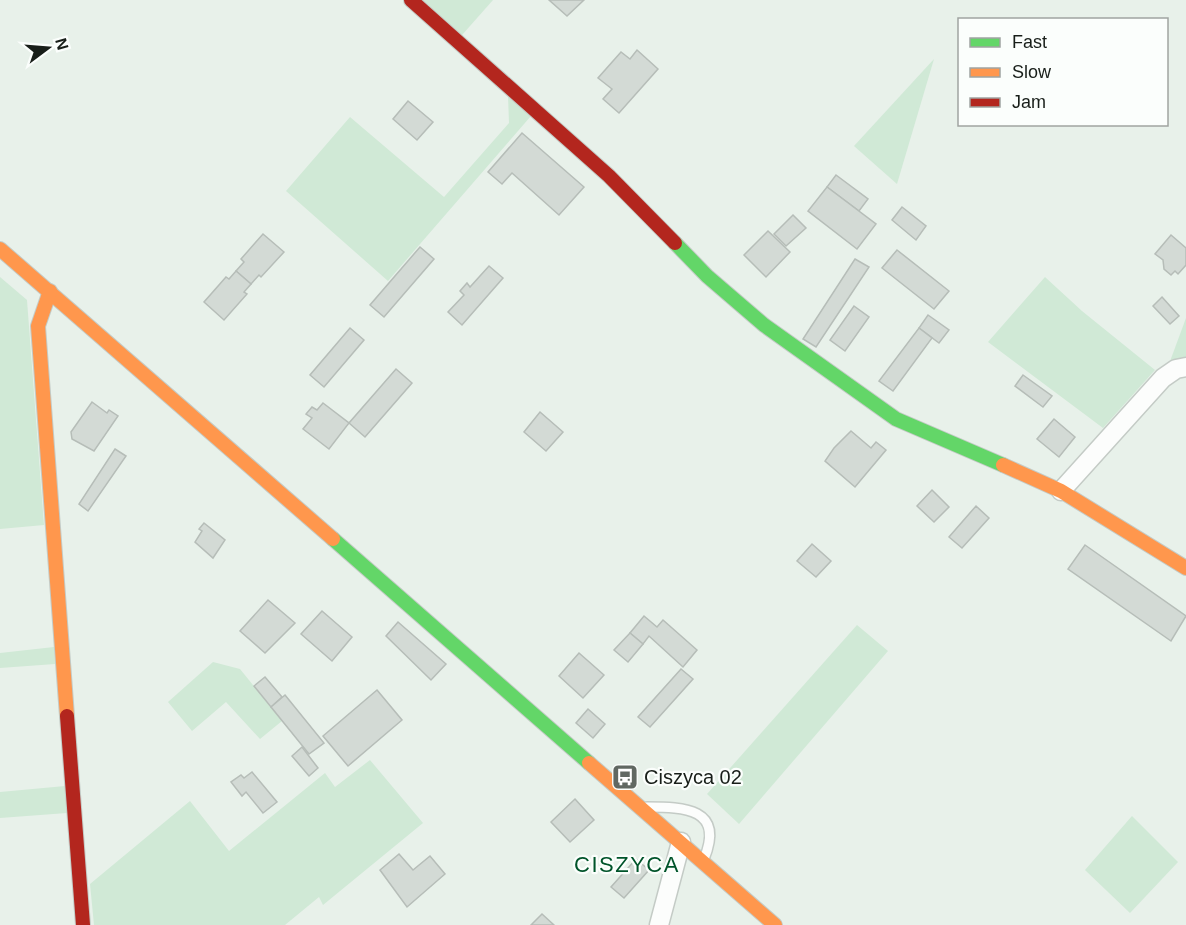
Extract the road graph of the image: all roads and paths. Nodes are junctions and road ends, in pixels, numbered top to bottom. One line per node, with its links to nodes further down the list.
1 (411, 0): 5 (street)
2 (0, 249): 3 (street)
3 (50, 291): 7 (street); 10 (street)
4 (1186, 367): 5 (street)
5 (1061, 491): 6 (street)
6 (1186, 568)
7 (640, 806): 8 (street); 9 (lane)
8 (681, 842): 9 (street); 11 (street)
9 (703, 861): 12 (street)
10 (83, 925)
11 (659, 925)
12 (775, 925)

